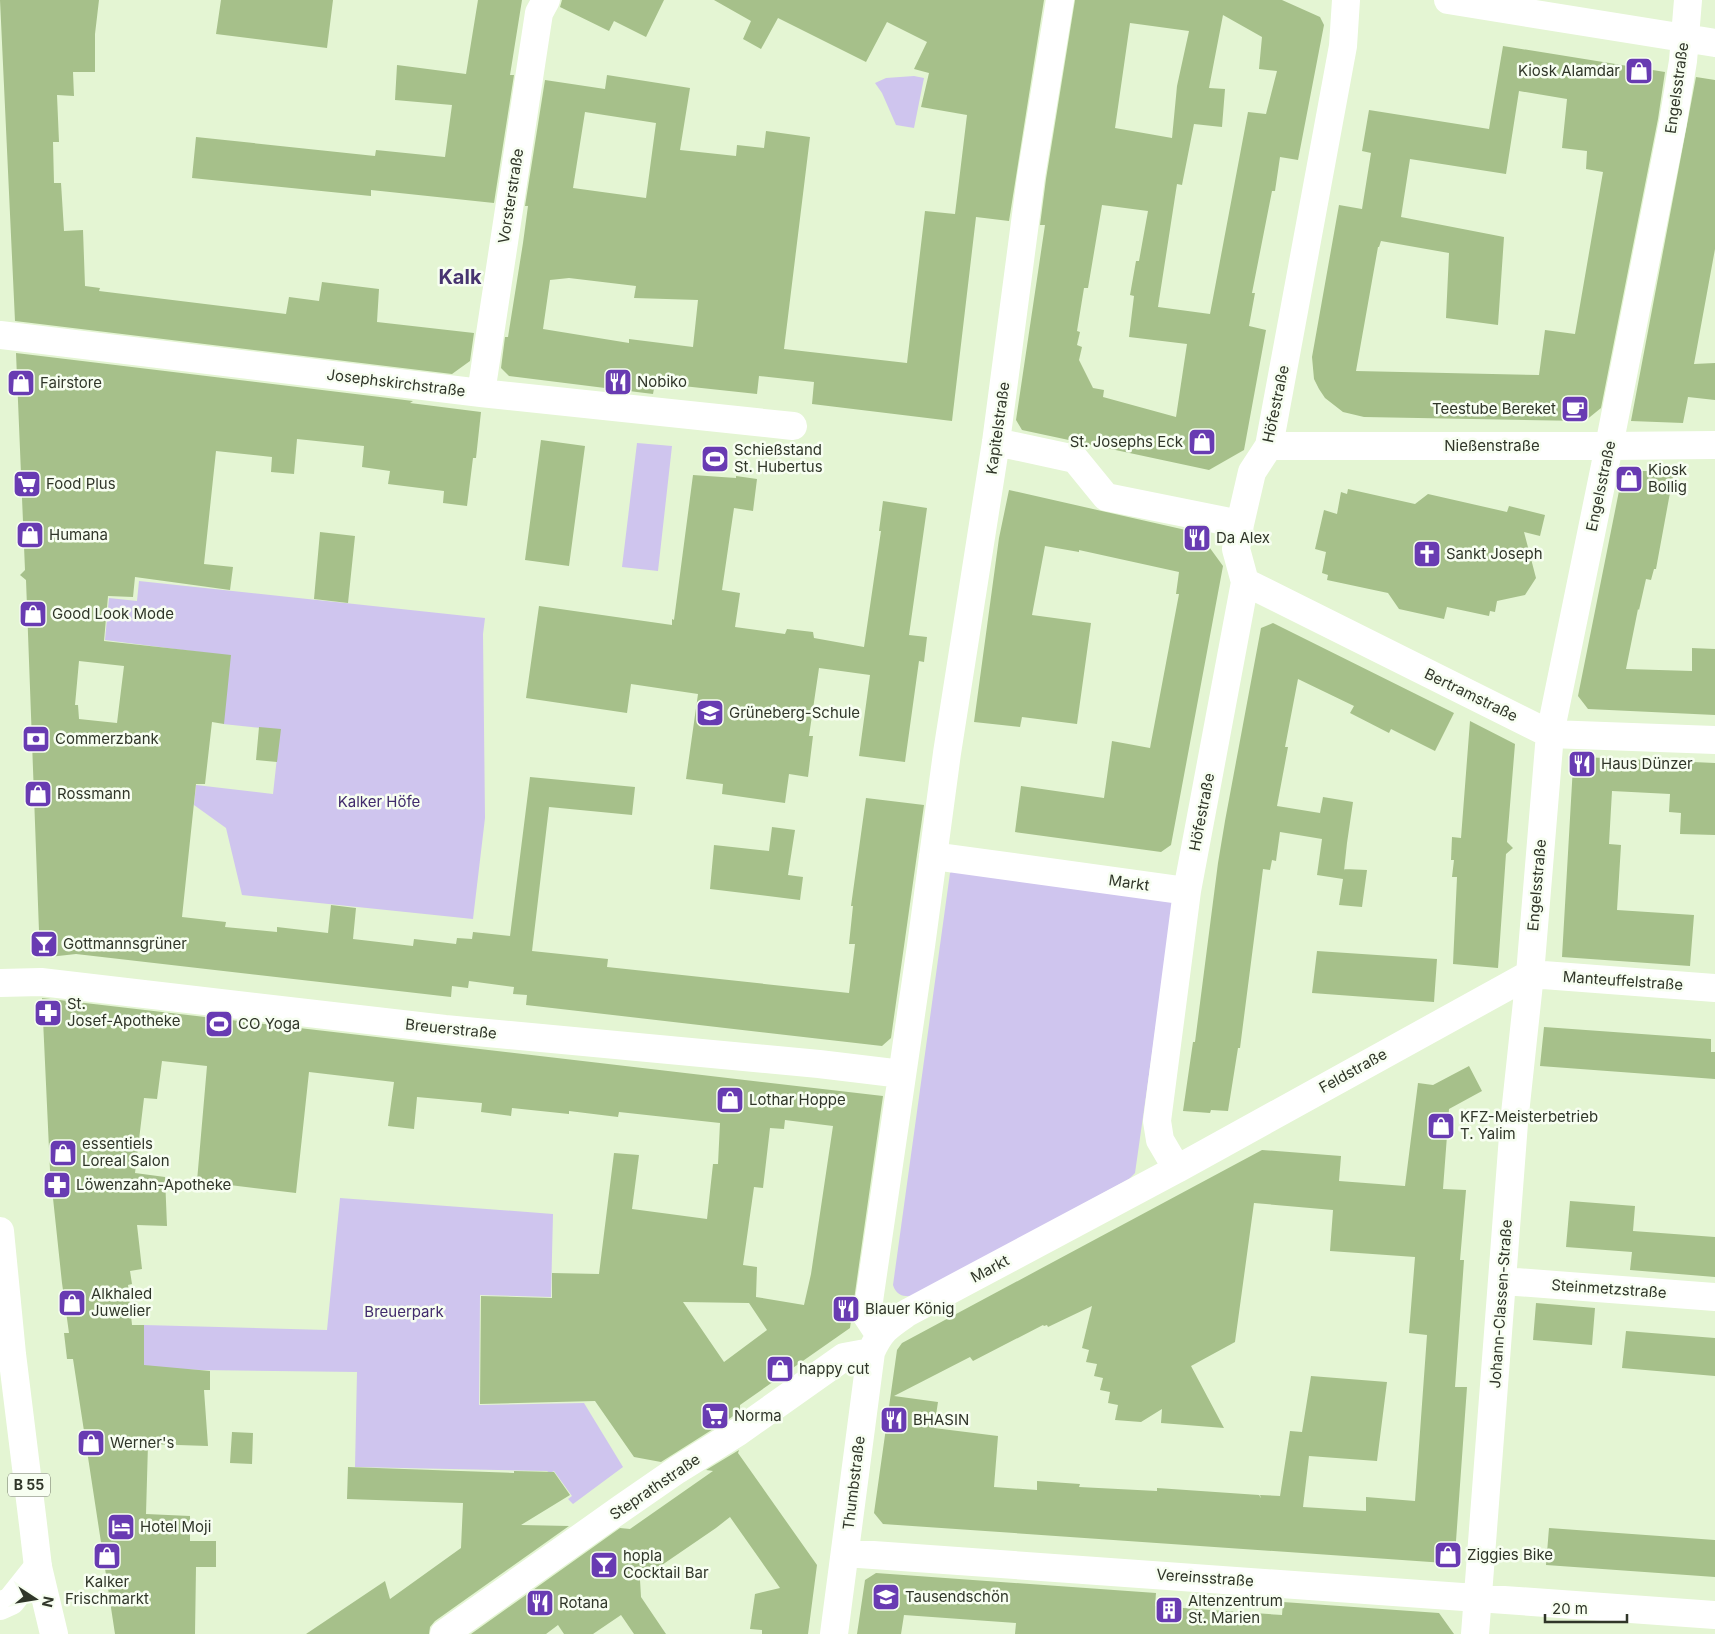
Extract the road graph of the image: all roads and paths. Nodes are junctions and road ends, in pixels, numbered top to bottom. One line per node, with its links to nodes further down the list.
1 (546, 0): 9 (street, Vorsterstraße)
2 (1060, 0): 11 (street, Kapitelstraße)
3 (1346, 0): 13 (street, Höfestraße)
4 (1448, 0): 6 (street)
5 (1688, 0): 6 (street, Engelsstraße)
6 (1685, 38): 7 (street); 14 (street, Engelsstraße)
7 (1715, 43)
8 (0, 335): 9 (street, Josephskirchstraße)
9 (481, 393): 10 (street, Josephskirchstraße)
10 (793, 426)
11 (996, 442): 15 (street); 19 (street, Kapitelstraße)
12 (1715, 444): 14 (street, Nießenstraße)
13 (1269, 446): 14 (street, Nießenstraße); 15 (street, Höfestraße)
14 (1609, 446): 17 (street, Engelsstraße)
15 (1240, 524): 16 (street, Höfestraße)
16 (1245, 582): 17 (street, Bertramstraße); 20 (street, Höfestraße)
17 (1550, 734): 18 (street, Bertramstraße); 21 (street, Engelsstraße)
18 (1715, 740)
19 (934, 856): 20 (street, Markt); 24 (street)
20 (1187, 891): 25 (street)
21 (1530, 974): 23 (street, Manteuffelstraße); 25 (street, Feldstraße); 27 (street, Johann-Classen-Straße)
22 (0, 984): 24 (street, Breuerstraße)
23 (1715, 988)
24 (902, 1074): 29 (street)
25 (1177, 1169): 29 (street, Markt)
26 (0, 1231): 31 (street, B 55)
27 (1503, 1281): 28 (street, Steinmetzstraße); 32 (street, Johann-Classen-Straße)
28 (1715, 1297)
29 (876, 1343): 30 (street, Thumbstraße); 36 (street, Steprathstraße)
30 (845, 1553): 32 (street, Vereinsstraße); 37 (street, Thumbstraße)
31 (38, 1567): 33 (street); 35 (street, B 55)
32 (1478, 1597): 34 (street, Vereinsstraße); 38 (street, Johann-Classen-Straße)
33 (0, 1606)
34 (1715, 1615)
35 (54, 1634)
36 (444, 1634)
37 (834, 1634)
38 (1475, 1634)

